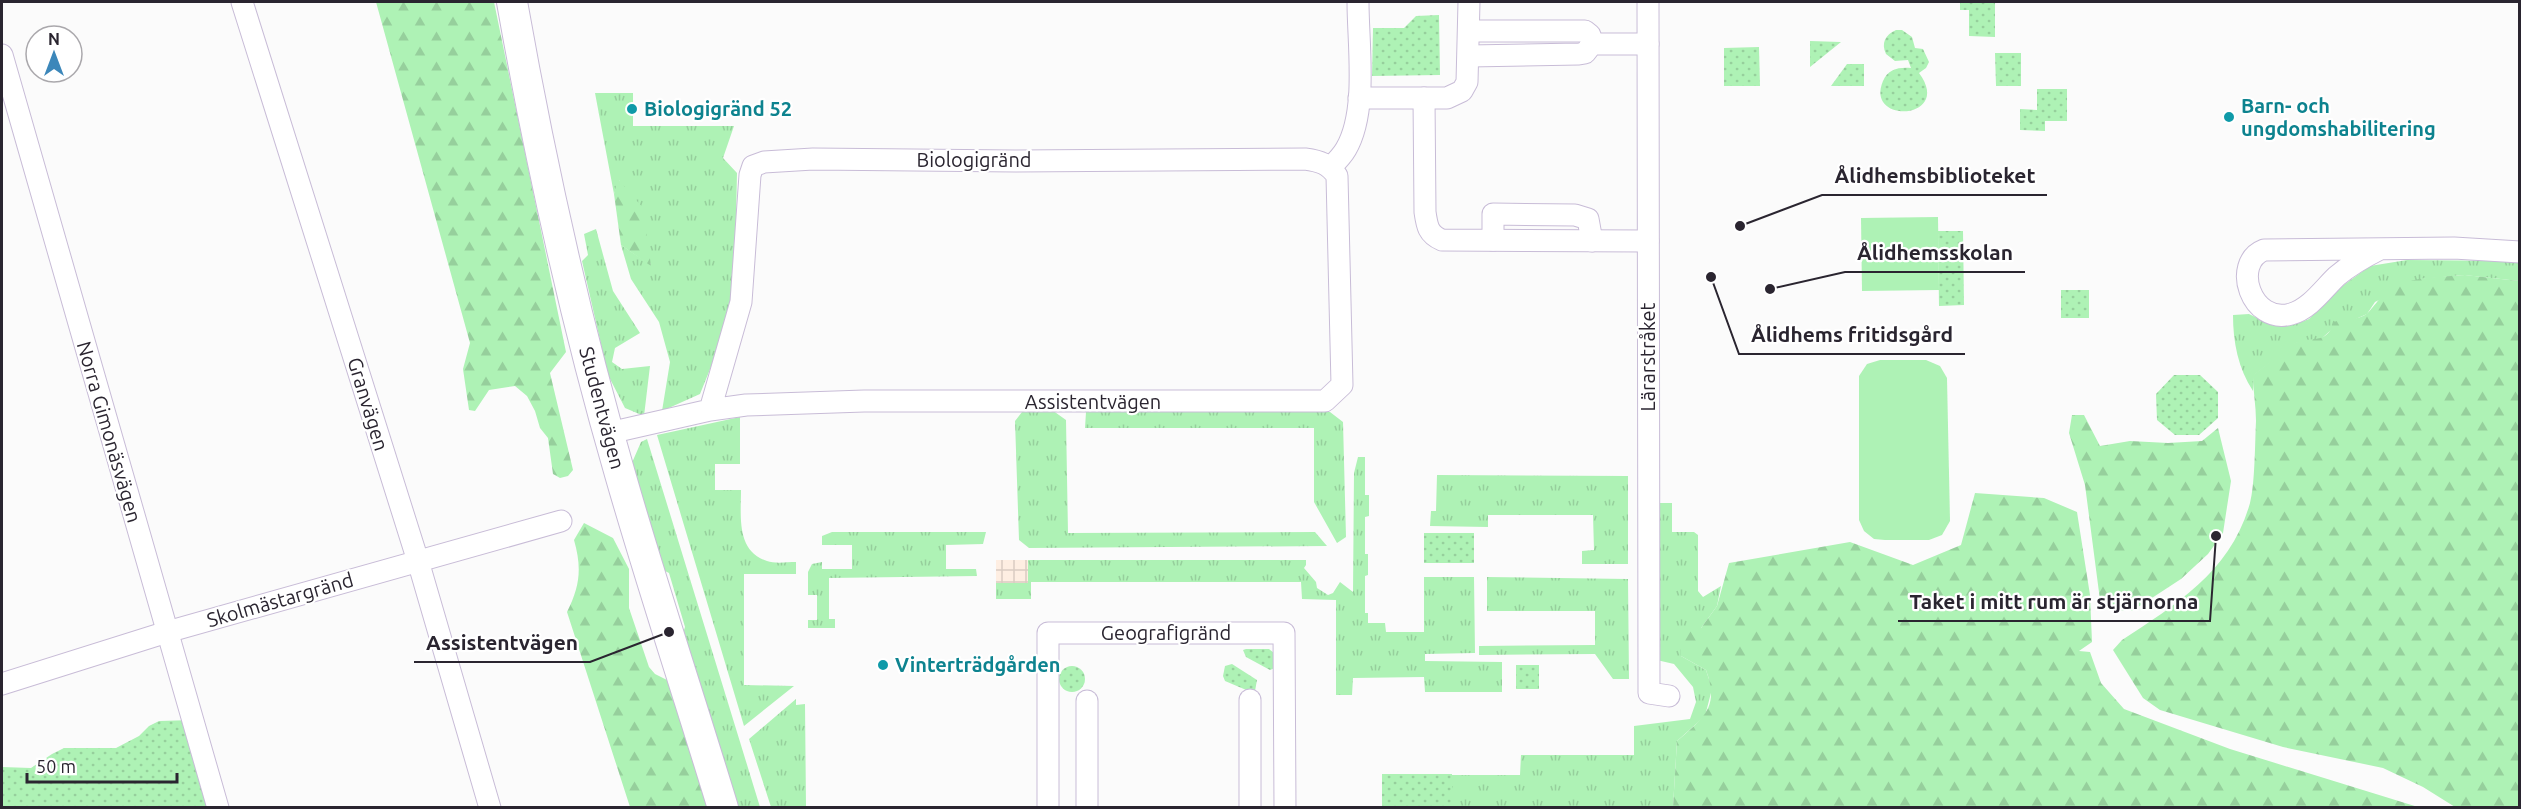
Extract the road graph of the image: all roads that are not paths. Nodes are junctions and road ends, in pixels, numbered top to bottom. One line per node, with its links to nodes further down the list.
1 (242, 2): 20 (street, Granvägen)
2 (512, 2): 18 (street, Studentvägen)
3 (1358, 2): 11 (street)
4 (1469, 2): 6 (street)
5 (1648, 2): 8 (street, Lärarstråket)
6 (1469, 31): 7 (street); 10 (street)
7 (1592, 44): 8 (street); 10 (street)
8 (1648, 44): 14 (street, Lärarstråket)
9 (2, 55): 21 (street, Norra Gimonäsvägen)
10 (1469, 56): 12 (street)
11 (1359, 98): 12 (street); 13 (street)
12 (1424, 98): 14 (street)
13 (1331, 167): 17 (street, Biologigränd); 17 (street, Assistentvägen)
14 (1648, 242): 23 (street, Lärarstråket)
15 (2380, 249): 15 (street); 16 (street)
16 (2520, 252)
17 (710, 410): 18 (street, Assistentvägen)
18 (609, 433): 28 (street, Studentvägen)
19 (561, 521): 20 (street, Skolmästargränd)
20 (418, 561): 21 (street, Skolmästargränd); 27 (street, Granvägen)
21 (167, 632): 22 (street, Skolmästargränd); 26 (street, Norra Gimonäsvägen)
22 (2, 684)
23 (1669, 696)
24 (1250, 700): 31 (street)
25 (1087, 701): 30 (street)
26 (218, 807)
27 (490, 807)
28 (723, 807)
29 (1048, 807): 32 (street, Geografigränd)
30 (1087, 807)
31 (1250, 807)
32 (1284, 807)

